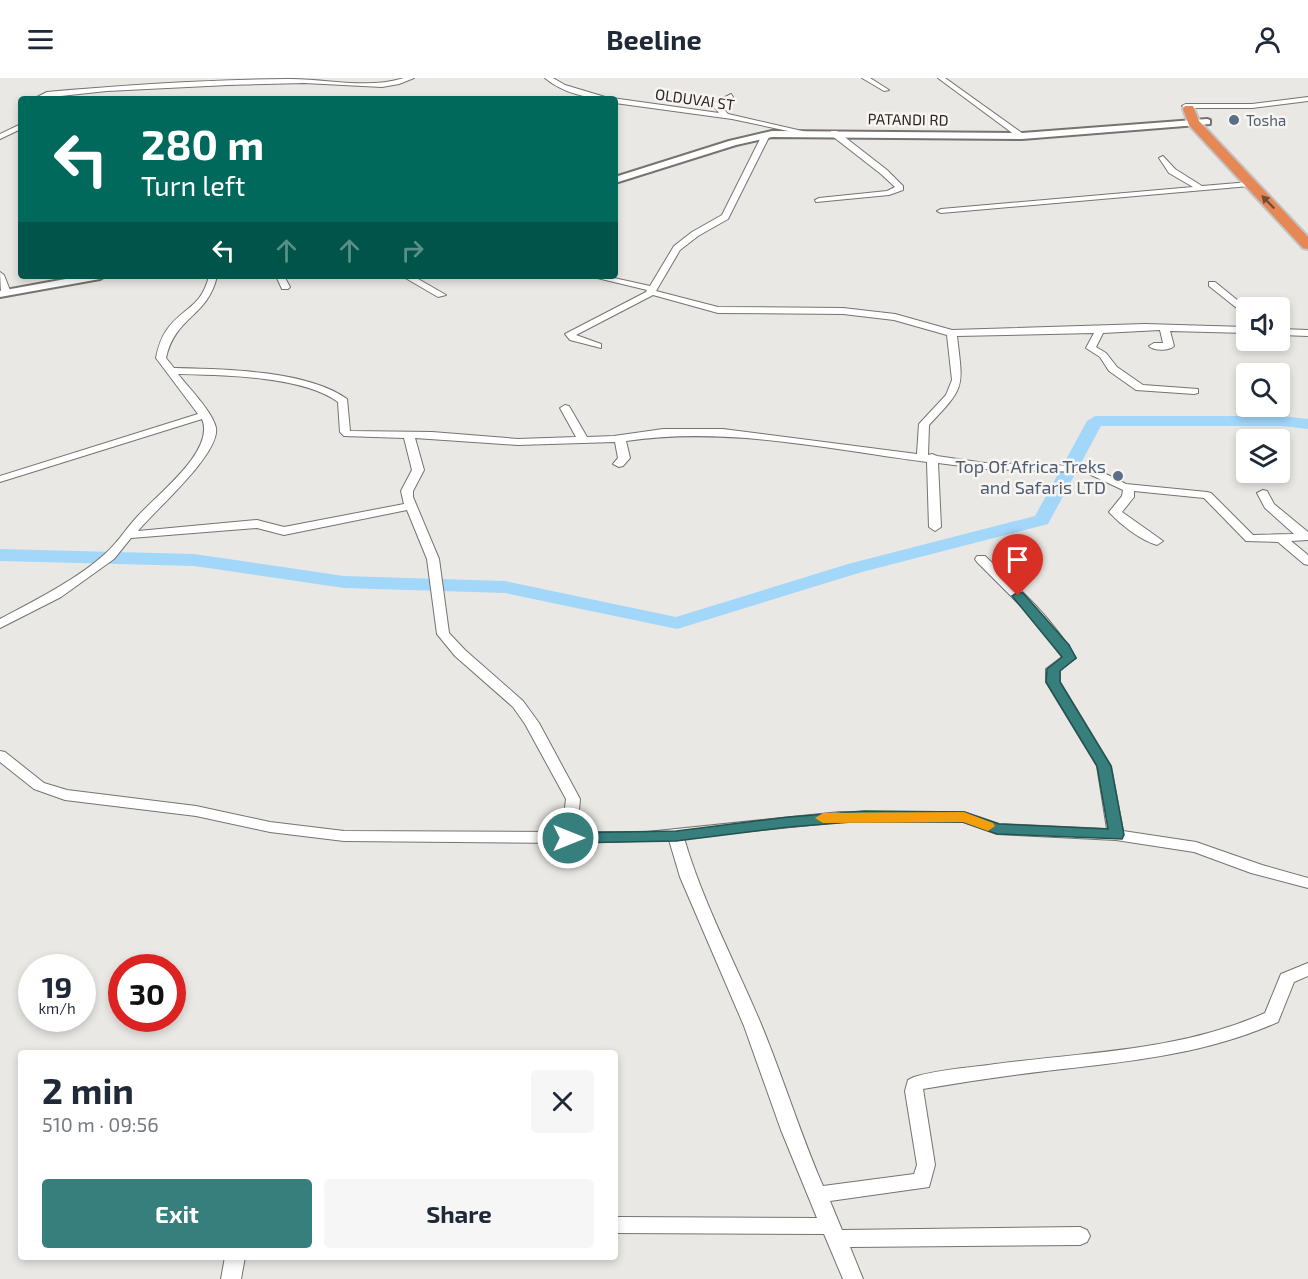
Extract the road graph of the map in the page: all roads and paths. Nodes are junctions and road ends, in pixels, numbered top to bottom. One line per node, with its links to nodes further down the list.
1 (411, 78): 5 (street)
2 (548, 78): 9 (street, OLDUVAI ST)
3 (865, 78): 6 (street)
4 (941, 78): 20 (street)
5 (366, 86): 7 (street); 8 (street)
6 (886, 90)
7 (362, 95)
8 (43, 96)
9 (595, 96)
10 (730, 96): 14 (street)
11 (618, 99): 14 (street, OLDUVAI ST)
12 (1308, 99): 13 (street)
13 (1186, 106)
14 (724, 115): 17 (street, OLDUVAI ST)
15 (1193, 122): 20 (street, PATANDI RD); 24 (highway); 29 (highway)
16 (18, 128): 21 (street)
17 (807, 133): 18 (street, PATANDI RD); 19 (street, PATANDI RD)
18 (834, 133): 20 (street, PATANDI RD); 26 (street)
19 (766, 135): 23 (street, PATANDI RD); 38 (street)
20 (1022, 136)
21 (0, 137)
22 (1163, 158): 25 (street)
23 (618, 179)
24 (1250, 184): 25 (street); 28 (highway, one-way to 24)
25 (1201, 188): 27 (street)
26 (819, 200)
27 (941, 211)
28 (1287, 221): 29 (highway); 29 (highway)
29 (1306, 235)
30 (0, 275): 39 (street)
31 (84, 279): 39 (street)
32 (213, 279): 50 (street)
33 (281, 279): 37 (street)
34 (412, 279): 40 (street)
35 (605, 279): 38 (street)
36 (1212, 284): 41 (street)
37 (285, 287)
38 (652, 291): 46 (street); 48 (street)
39 (3, 294)
40 (441, 295)
41 (1236, 303)
42 (1164, 327): 43 (street); 44 (street); 49 (street)
43 (1100, 330): 46 (street); 51 (street)
44 (1236, 330)
45 (1290, 332): 47 (street)
46 (952, 333): 59 (street)
47 (1308, 333)
48 (598, 346)
49 (1154, 346)
50 (173, 371): 53 (street); 54 (street)
51 (1194, 391)
52 (565, 408): 57 (street)
53 (204, 416): 61 (street); 66 (street)
54 (408, 434): 57 (street); 64 (street)
55 (641, 436): 56 (street); 58 (street); 59 (street)
56 (662, 438)
57 (583, 439): 58 (street)
58 (620, 439): 60 (street)
59 (927, 457): 62 (street); 65 (street)
60 (619, 464)
61 (0, 479)
62 (1129, 488): 68 (street); 69 (street)
63 (1263, 493): 67 (street)
64 (410, 506): 66 (street); 76 (street)
65 (935, 526)
66 (128, 535): 72 (street)
67 (1306, 536): 68 (street)
68 (1281, 539): 71 (street)
69 (1157, 541)
70 (981, 559): 74 (street)
71 (1308, 561)
72 (0, 624)
73 (0, 755): 76 (street)
74 (1116, 835): 75 (street); 77 (street)
75 (676, 836): 76 (street); 79 (street)
76 (568, 838)
77 (1308, 883)
78 (1308, 969): 79 (street)
79 (816, 1195): 81 (street)
80 (618, 1225): 81 (street)
81 (832, 1232): 82 (street); 85 (street)
82 (1080, 1236)
83 (234, 1260): 84 (street)
84 (231, 1279)
85 (853, 1279)

